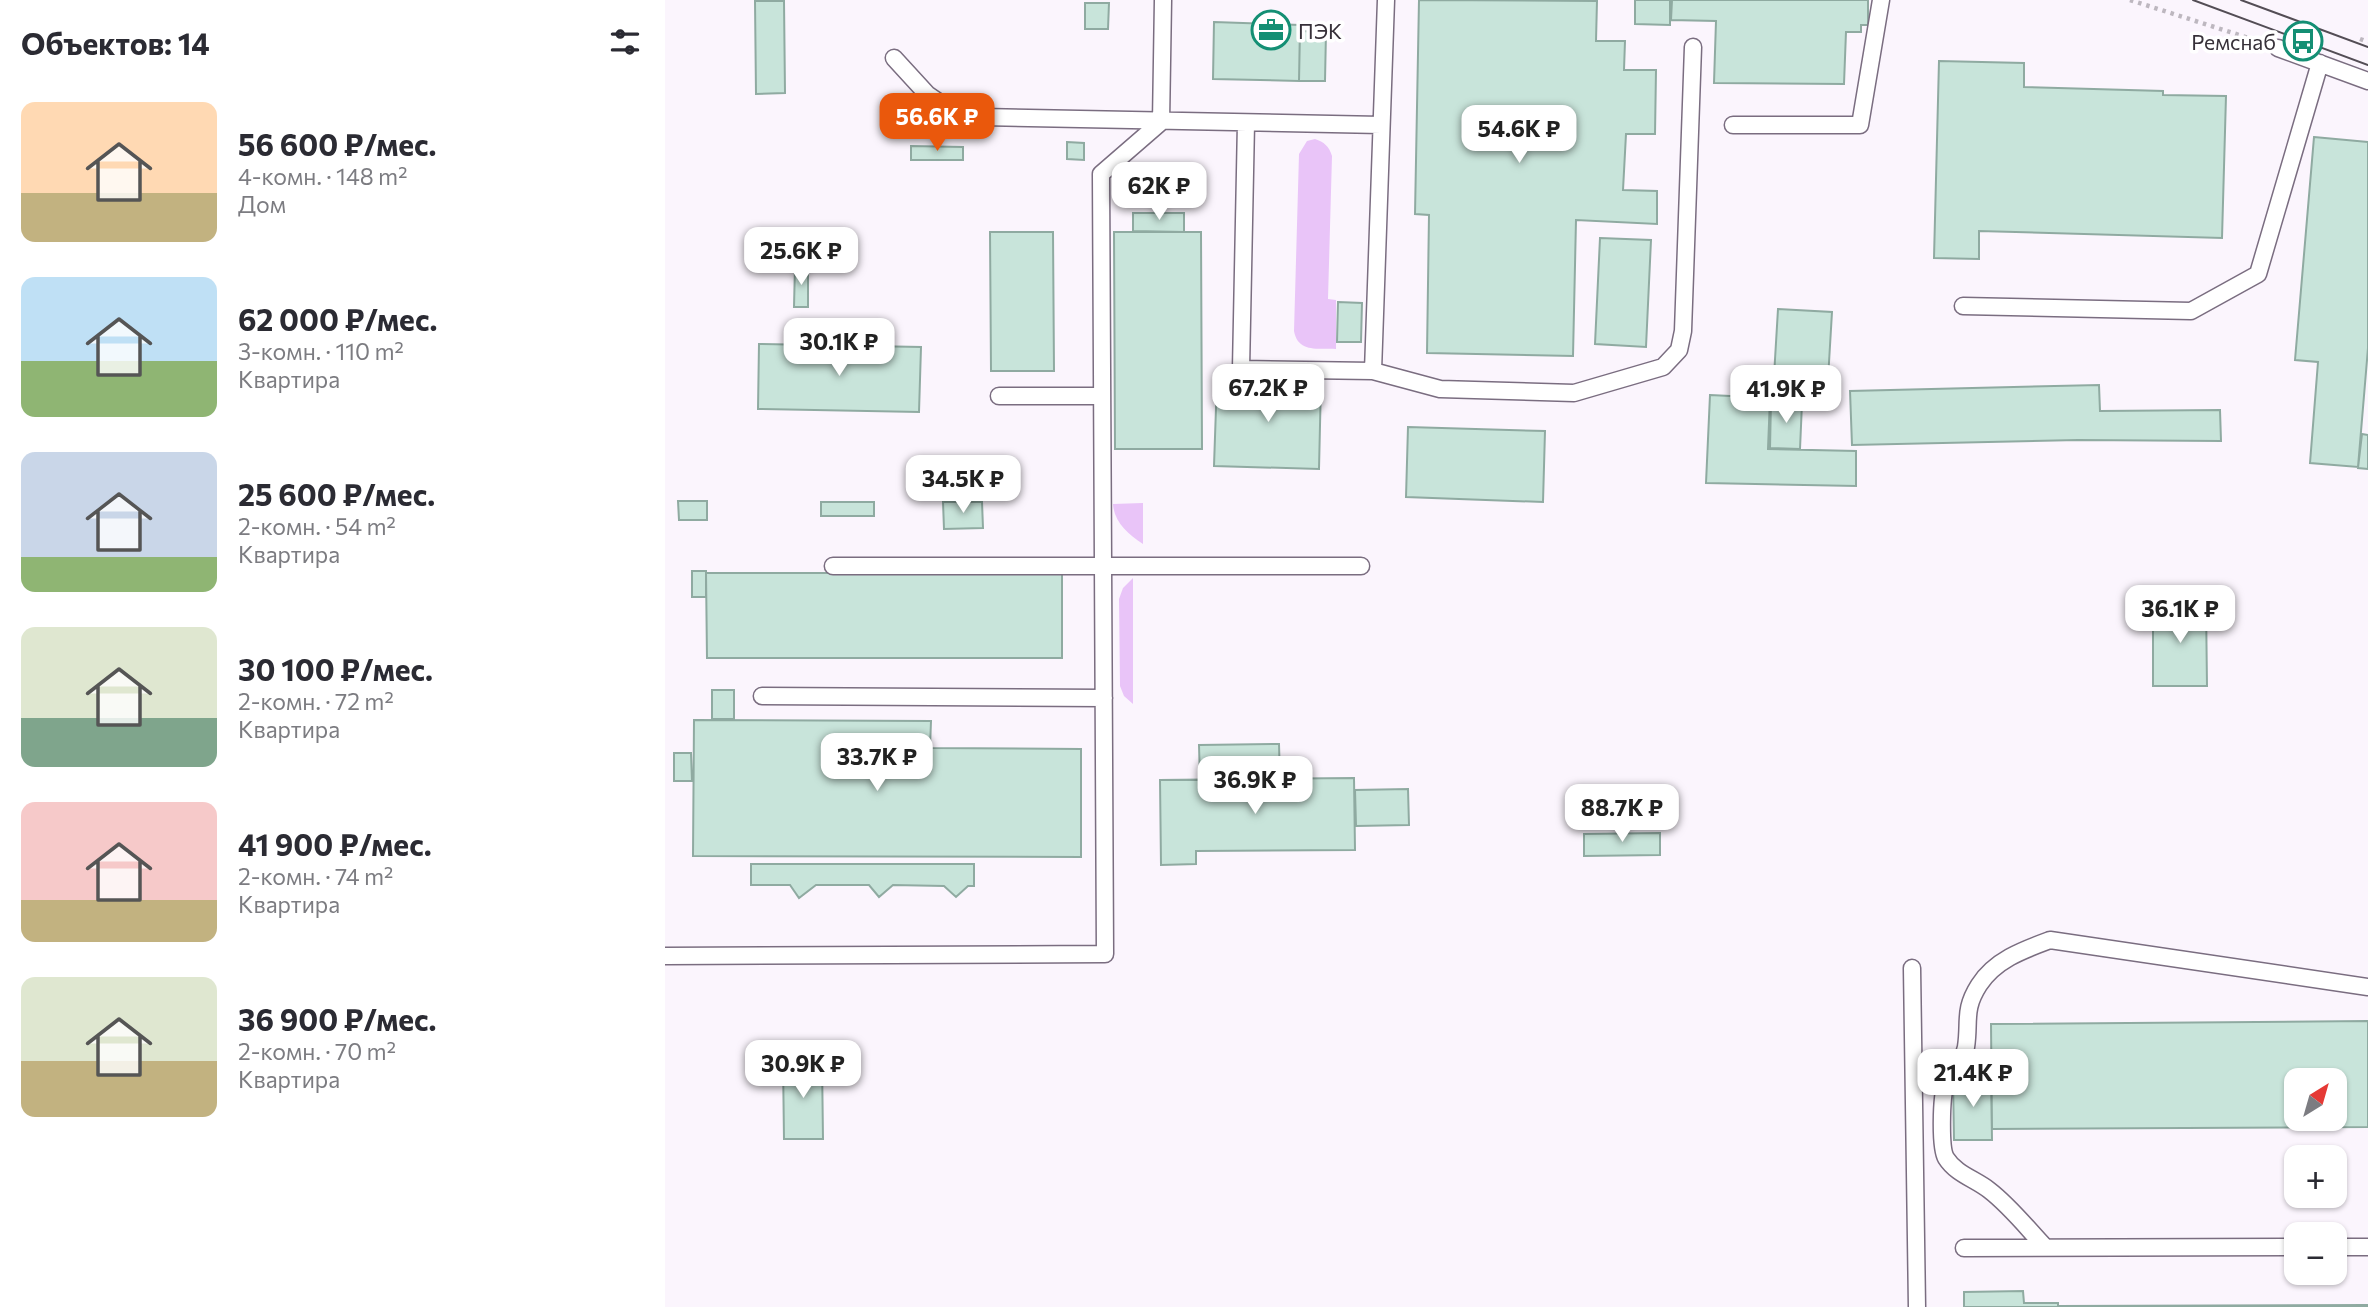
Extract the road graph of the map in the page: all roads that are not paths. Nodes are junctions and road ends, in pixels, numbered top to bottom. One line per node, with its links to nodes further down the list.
1 (1163, 0): 9 (lane)
2 (1386, 0): 11 (lane)
3 (1881, 0): 12 (lane)
4 (1693, 47): 14 (lane)
5 (2279, 48): 7 (lane)
6 (894, 58): 9 (lane)
7 (2320, 63): 8 (lane); 13 (lane)
8 (2368, 81)
9 (1161, 121): 10 (lane); 16 (lane)
10 (1246, 122): 11 (lane); 14 (lane)
11 (1381, 125): 14 (lane)
12 (1733, 125)
13 (1963, 306)
14 (1373, 371)
15 (999, 396): 16 (lane)
16 (1102, 396): 18 (lane)
17 (833, 566): 18 (lane)
18 (1103, 566): 19 (lane); 21 (lane)
19 (1361, 566)
20 (762, 696): 21 (lane)
21 (1104, 698): 22 (lane)
22 (665, 956)
23 (1912, 968): 30 (lane)
24 (2368, 986): 25 (lane)
25 (2045, 1247): 26 (lane); 29 (lane)
26 (2284, 1247)
27 (2347, 1247): 28 (lane)
28 (2368, 1247)
29 (1964, 1248)
30 (1917, 1307)

